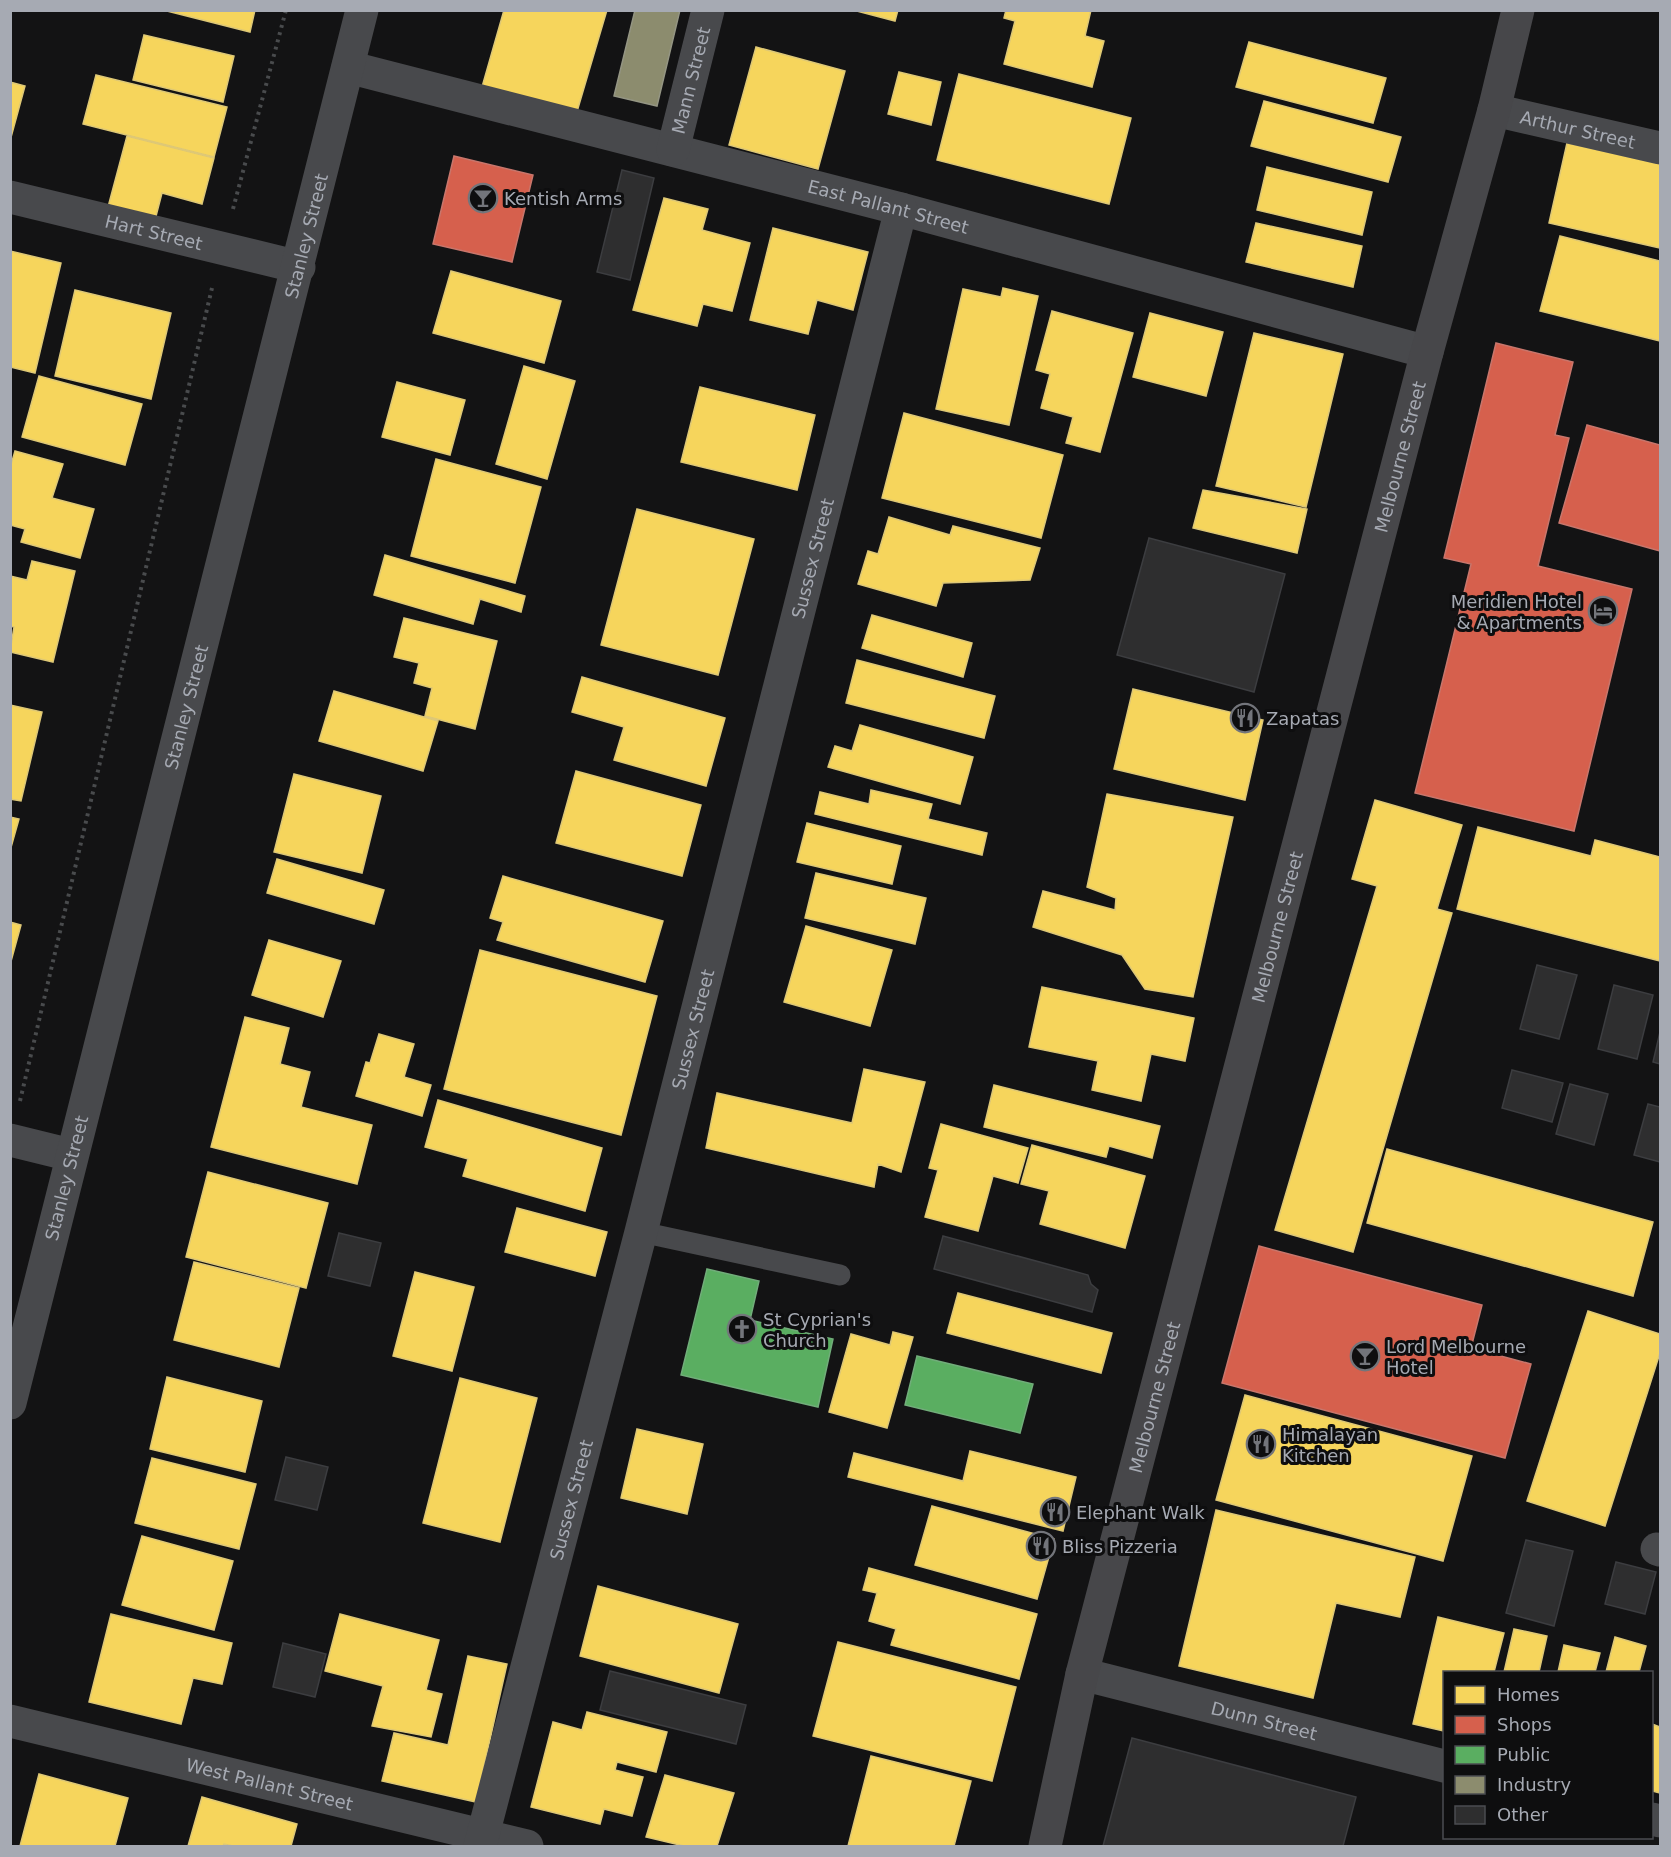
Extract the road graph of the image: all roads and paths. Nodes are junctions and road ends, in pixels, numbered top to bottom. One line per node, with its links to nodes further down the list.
1 (286, 10): 11 (path)
2 (362, 10): 5 (street, Stanley Street)
3 (708, 10): 8 (street, Mann Street)
4 (1518, 10): 6 (main road, Melbourne Street)
5 (348, 67): 8 (street, East Pallant Street); 12 (street, Stanley Street)
6 (1494, 110): 7 (street, Arthur Street); 14 (main road, Melbourne Street)
7 (1660, 148)
8 (672, 150): 10 (street, East Pallant Street)
9 (10, 197): 12 (street, Hart Street)
10 (901, 209): 14 (street, East Pallant Street); 18 (street, Sussex Street)
11 (230, 218)
12 (299, 267): 17 (street, Stanley Street)
13 (214, 283): 15 (path)
14 (1427, 352): 21 (main road, Melbourne Street)
15 (19, 1105)
16 (10, 1140): 17 (street)
17 (71, 1155): 20 (street, Stanley Street)
18 (641, 1232): 19 (lane); 24 (street, Sussex Street)
19 (840, 1275)
20 (10, 1403)
21 (1082, 1674): 23 (street, Dunn Street); 26 (main road, Melbourne Street)
22 (10, 1721): 24 (street, West Pallant Street)
23 (1443, 1766)
24 (482, 1841): 25 (street, West Pallant Street)
25 (527, 1846)
26 (1045, 1846)

